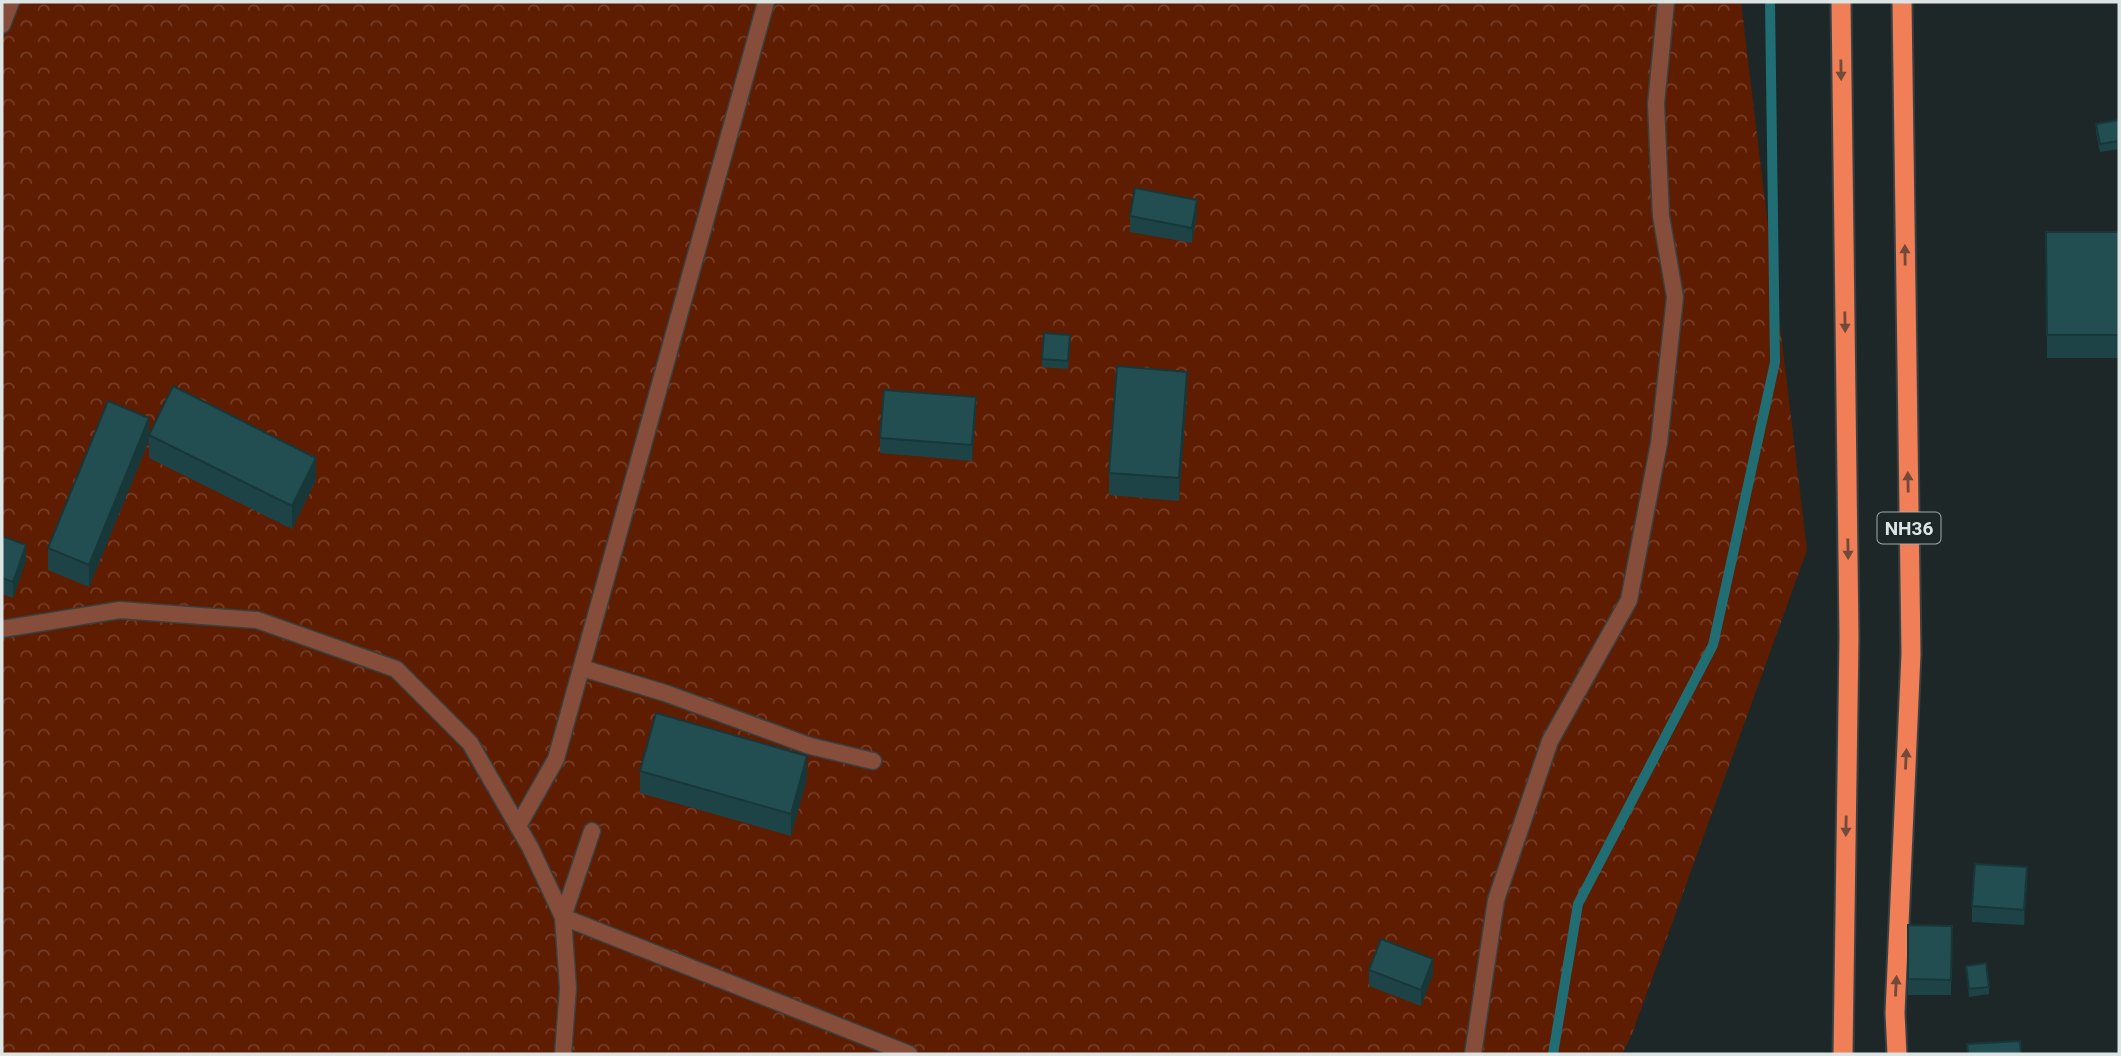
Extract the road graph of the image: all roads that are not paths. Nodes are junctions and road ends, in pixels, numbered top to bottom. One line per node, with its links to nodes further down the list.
1 (11, 2): 6 (lane)
2 (766, 2): 8 (lane)
3 (1666, 2): 15 (lane)
4 (1840, 2): 16 (highway, NH36, one-way to 16)
5 (1902, 2): 17 (highway, NH36, one-way to 5)
6 (2, 24)
7 (2, 629): 10 (lane)
8 (582, 668): 9 (lane); 10 (lane)
9 (873, 761)
10 (518, 826): 12 (lane)
11 (592, 831): 12 (lane)
12 (563, 917): 13 (lane); 14 (lane)
13 (563, 1054)
14 (909, 1054)
15 (1473, 1054)
16 (1843, 1054)
17 (1897, 1054)

